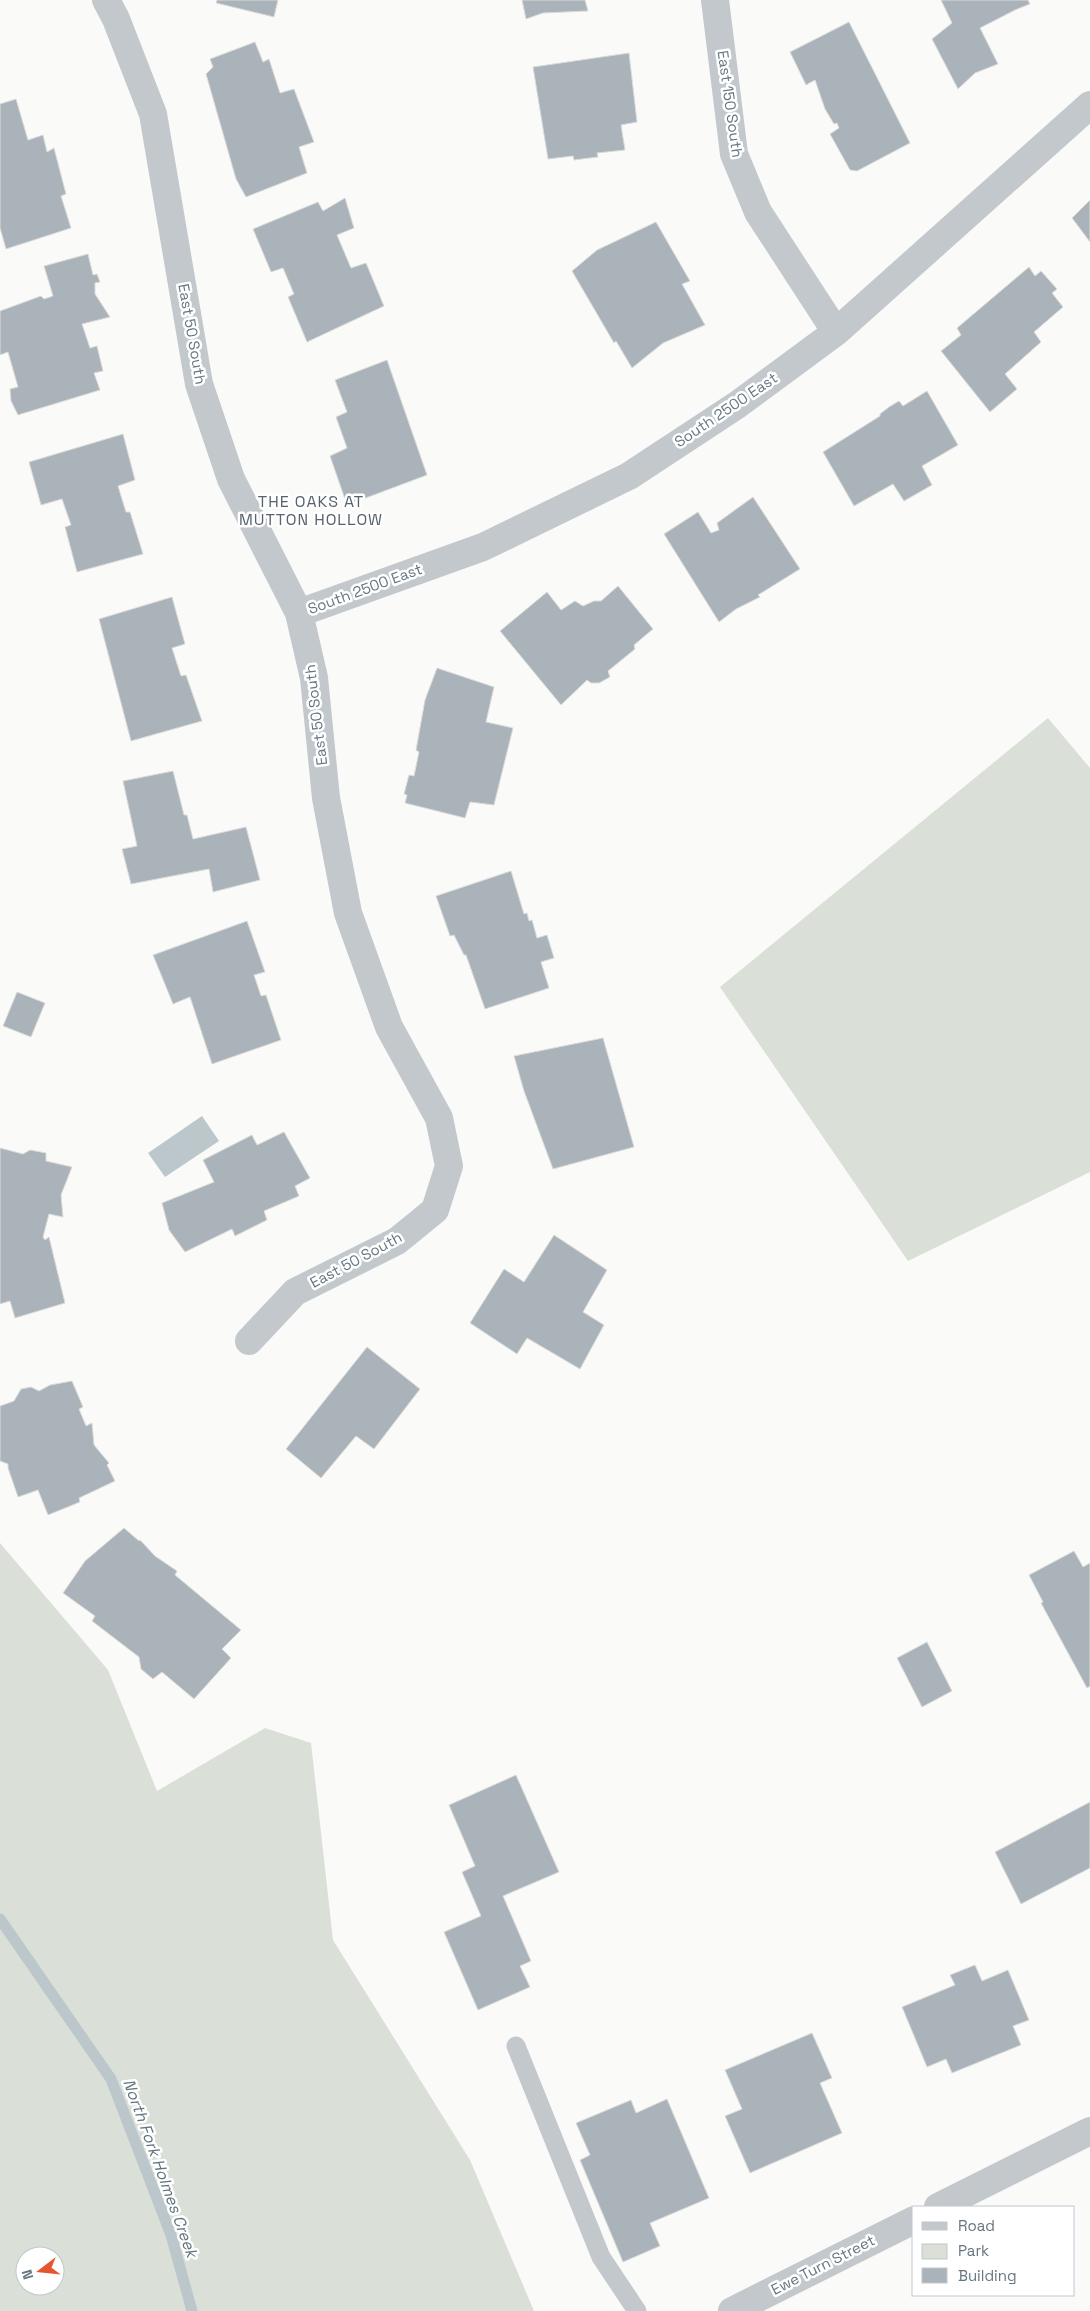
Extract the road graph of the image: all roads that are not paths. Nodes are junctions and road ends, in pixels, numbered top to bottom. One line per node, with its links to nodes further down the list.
1 (106, 0): 5 (street, East 50 South)
2 (715, 0): 4 (street, East 150 South)
3 (1090, 104): 4 (street, South 2500 East)
4 (836, 332): 5 (street, South 2500 East)
5 (299, 613): 6 (street, East 50 South)
6 (249, 1341)
7 (516, 2046): 11 (lane)
8 (1090, 2131): 9 (street)
9 (940, 2206)
10 (912, 2221): 12 (street, Ewe Turn Street)
11 (637, 2311)
12 (732, 2311)

